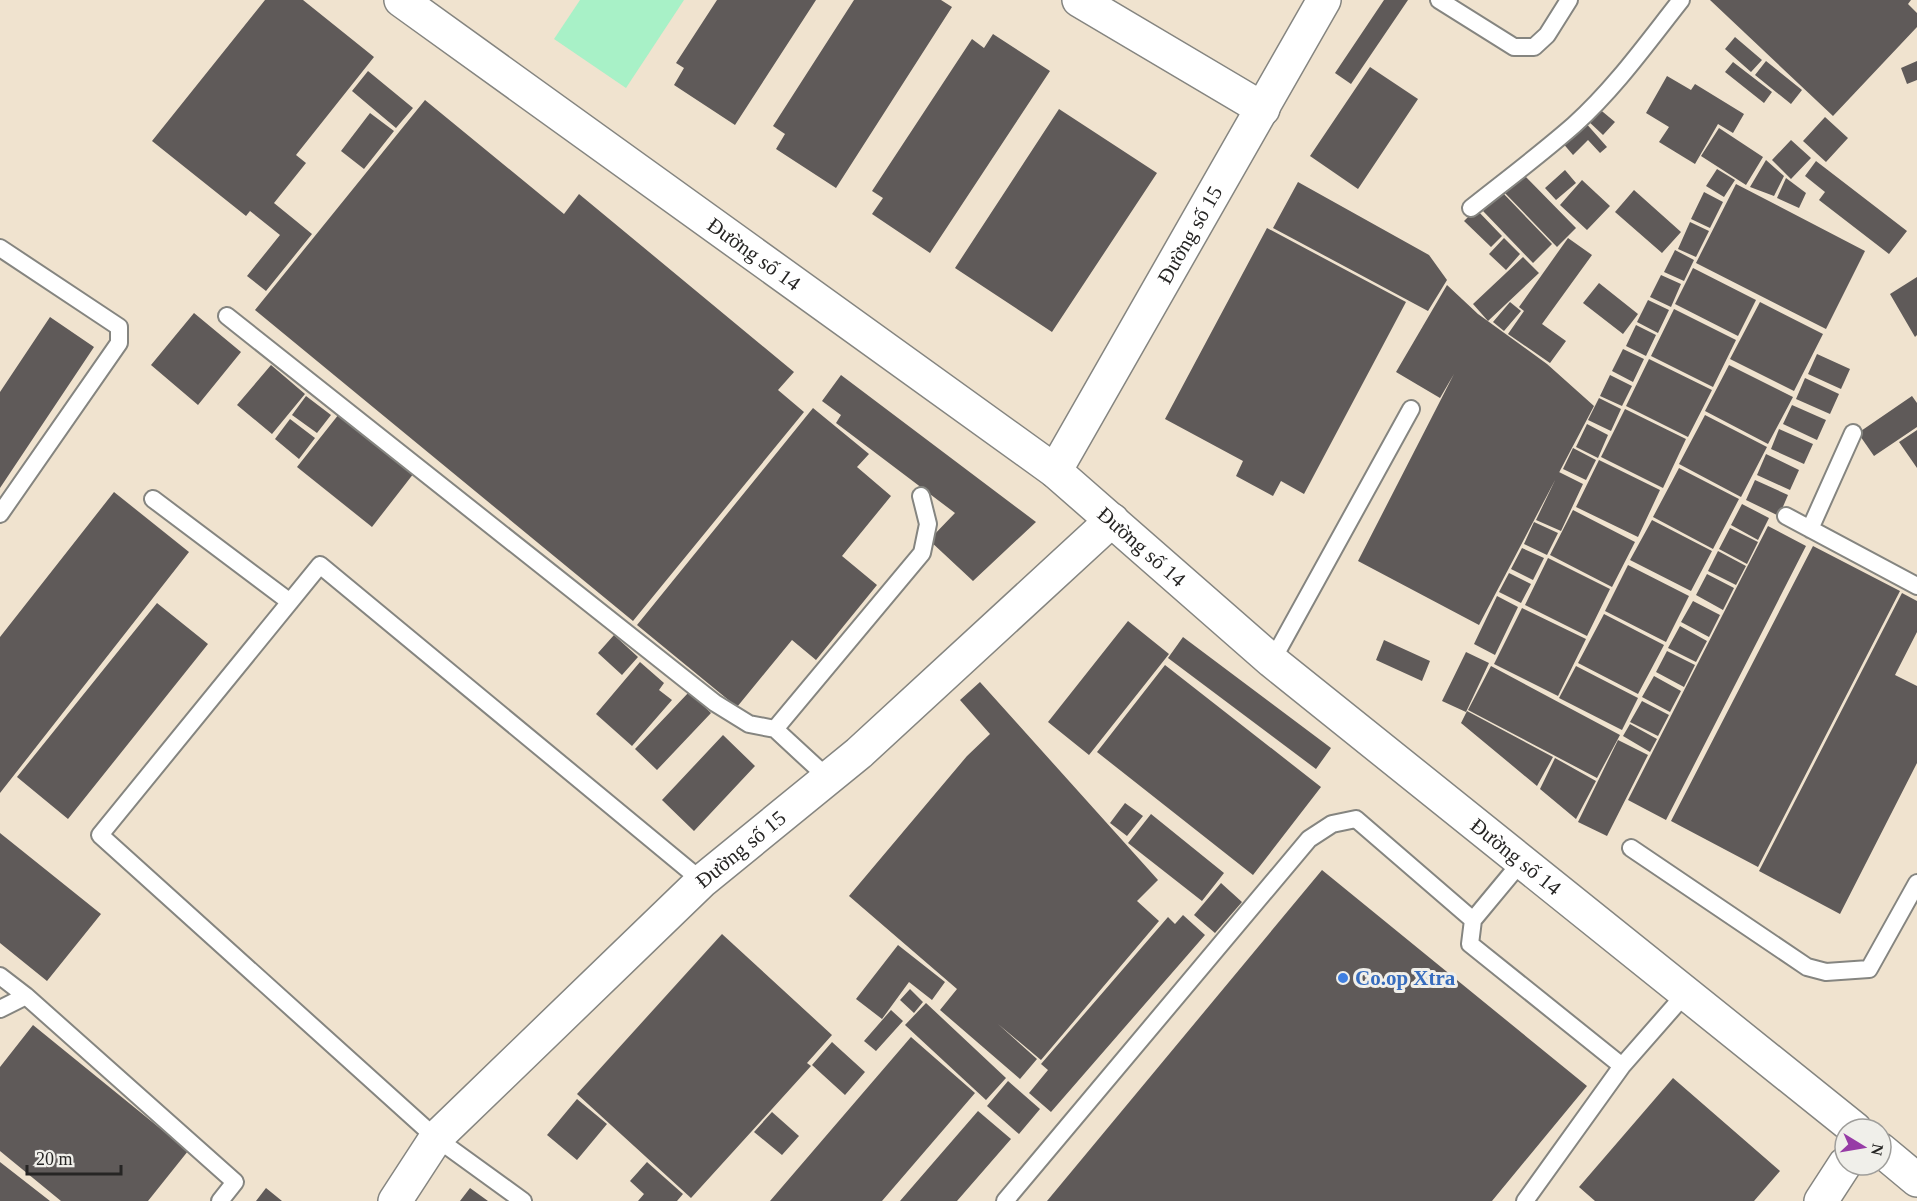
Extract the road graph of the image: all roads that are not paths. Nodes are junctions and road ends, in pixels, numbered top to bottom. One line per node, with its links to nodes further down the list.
1 (401, 0): 13 (street, Đường số 14)
2 (1079, 0): 7 (street)
3 (1324, 0): 7 (street, Đường số 15)
4 (1439, 0): 5 (lane)
5 (1569, 0)
6 (1681, 0): 8 (lane)
7 (1263, 109): 13 (street, Đường số 15)
8 (1471, 208)
9 (0, 248): 16 (lane)
10 (227, 316): 23 (lane)
11 (1411, 409): 22 (lane)
12 (1854, 433): 19 (lane)
13 (1055, 471): 18 (street, Đường số 14)
14 (921, 496): 23 (lane)
15 (153, 499): 21 (lane)
16 (0, 514)
17 (1786, 516): 19 (lane)
18 (1112, 520): 22 (street, Đường số 14); 24 (street, Đường số 15)
19 (1810, 529): 20 (lane)
20 (1917, 586)
21 (290, 602): 27 (lane); 36 (lane)
22 (1272, 661): 26 (street, Đường số 14)
23 (775, 729): 24 (lane)
24 (828, 778): 27 (street, Đường số 15)
25 (1631, 848): 28 (lane)
26 (1522, 861): 29 (lane); 31 (street, Đường số 14)
27 (702, 881): 36 (street, Đường số 15)
28 (1917, 883)
29 (1473, 920): 34 (lane); 44 (lane)
30 (0, 976): 32 (lane)
31 (1686, 993): 34 (lane); 35 (street, Đường số 14)
32 (26, 996): 33 (lane); 41 (lane)
33 (0, 1009)
34 (1622, 1066): 40 (lane)
35 (1840, 1117)
36 (436, 1138): 42 (street, Đường số 15); 43 (lane)
37 (1893, 1160): 39 (street)
38 (1837, 1177): 45 (street)
39 (1917, 1180)
40 (1528, 1200)
41 (220, 1201)
42 (395, 1201)
43 (523, 1201)
44 (1005, 1201)
45 (1821, 1201)

